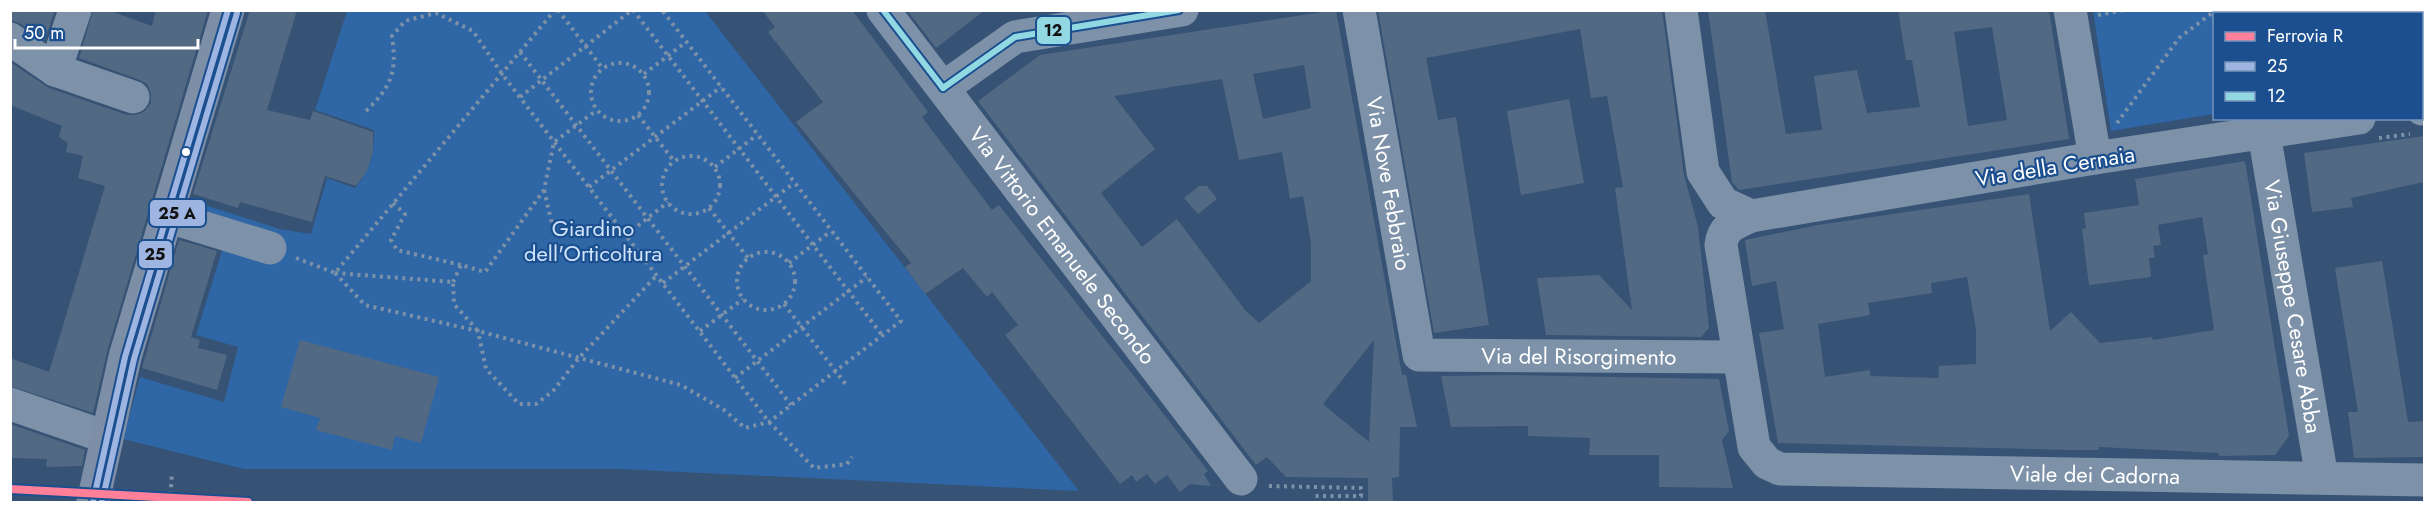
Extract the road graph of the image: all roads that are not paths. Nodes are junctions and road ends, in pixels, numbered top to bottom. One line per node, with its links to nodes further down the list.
1 (75, 10): 9 (street)
2 (228, 10): 15 (main road)
3 (883, 10): 10 (street, Via Vittorio Emanuele Secondo)
4 (1182, 10): 10 (street)
5 (1359, 10): 18 (street, Via Nove Febbraio)
6 (1681, 10): 16 (street)
7 (2080, 13): 14 (street)
8 (10, 39): 9 (street)
9 (55, 70): 11 (street)
10 (943, 88): 23 (street, Via Vittorio Emanuele Secondo)
11 (133, 97)
12 (2346, 120): 13 (street, Via della Cernaia)
13 (2264, 133): 14 (street, Via della Cernaia); 22 (street, Via Giuseppe Cesare Abba)
14 (2095, 158): 16 (street, Via della Cernaia)
15 (166, 216): 17 (street); 21 (main road)
16 (1751, 216): 19 (street)
17 (270, 248)
18 (1419, 355): 19 (street, Via del Risorgimento)
19 (1737, 357): 22 (street, Viale dei Cadorna)
20 (10, 404): 21 (street)
21 (106, 437): 25 (main road)
22 (2322, 478): 24 (street, Viale dei Cadorna)
23 (1253, 479)
24 (2411, 487)
25 (93, 502)

